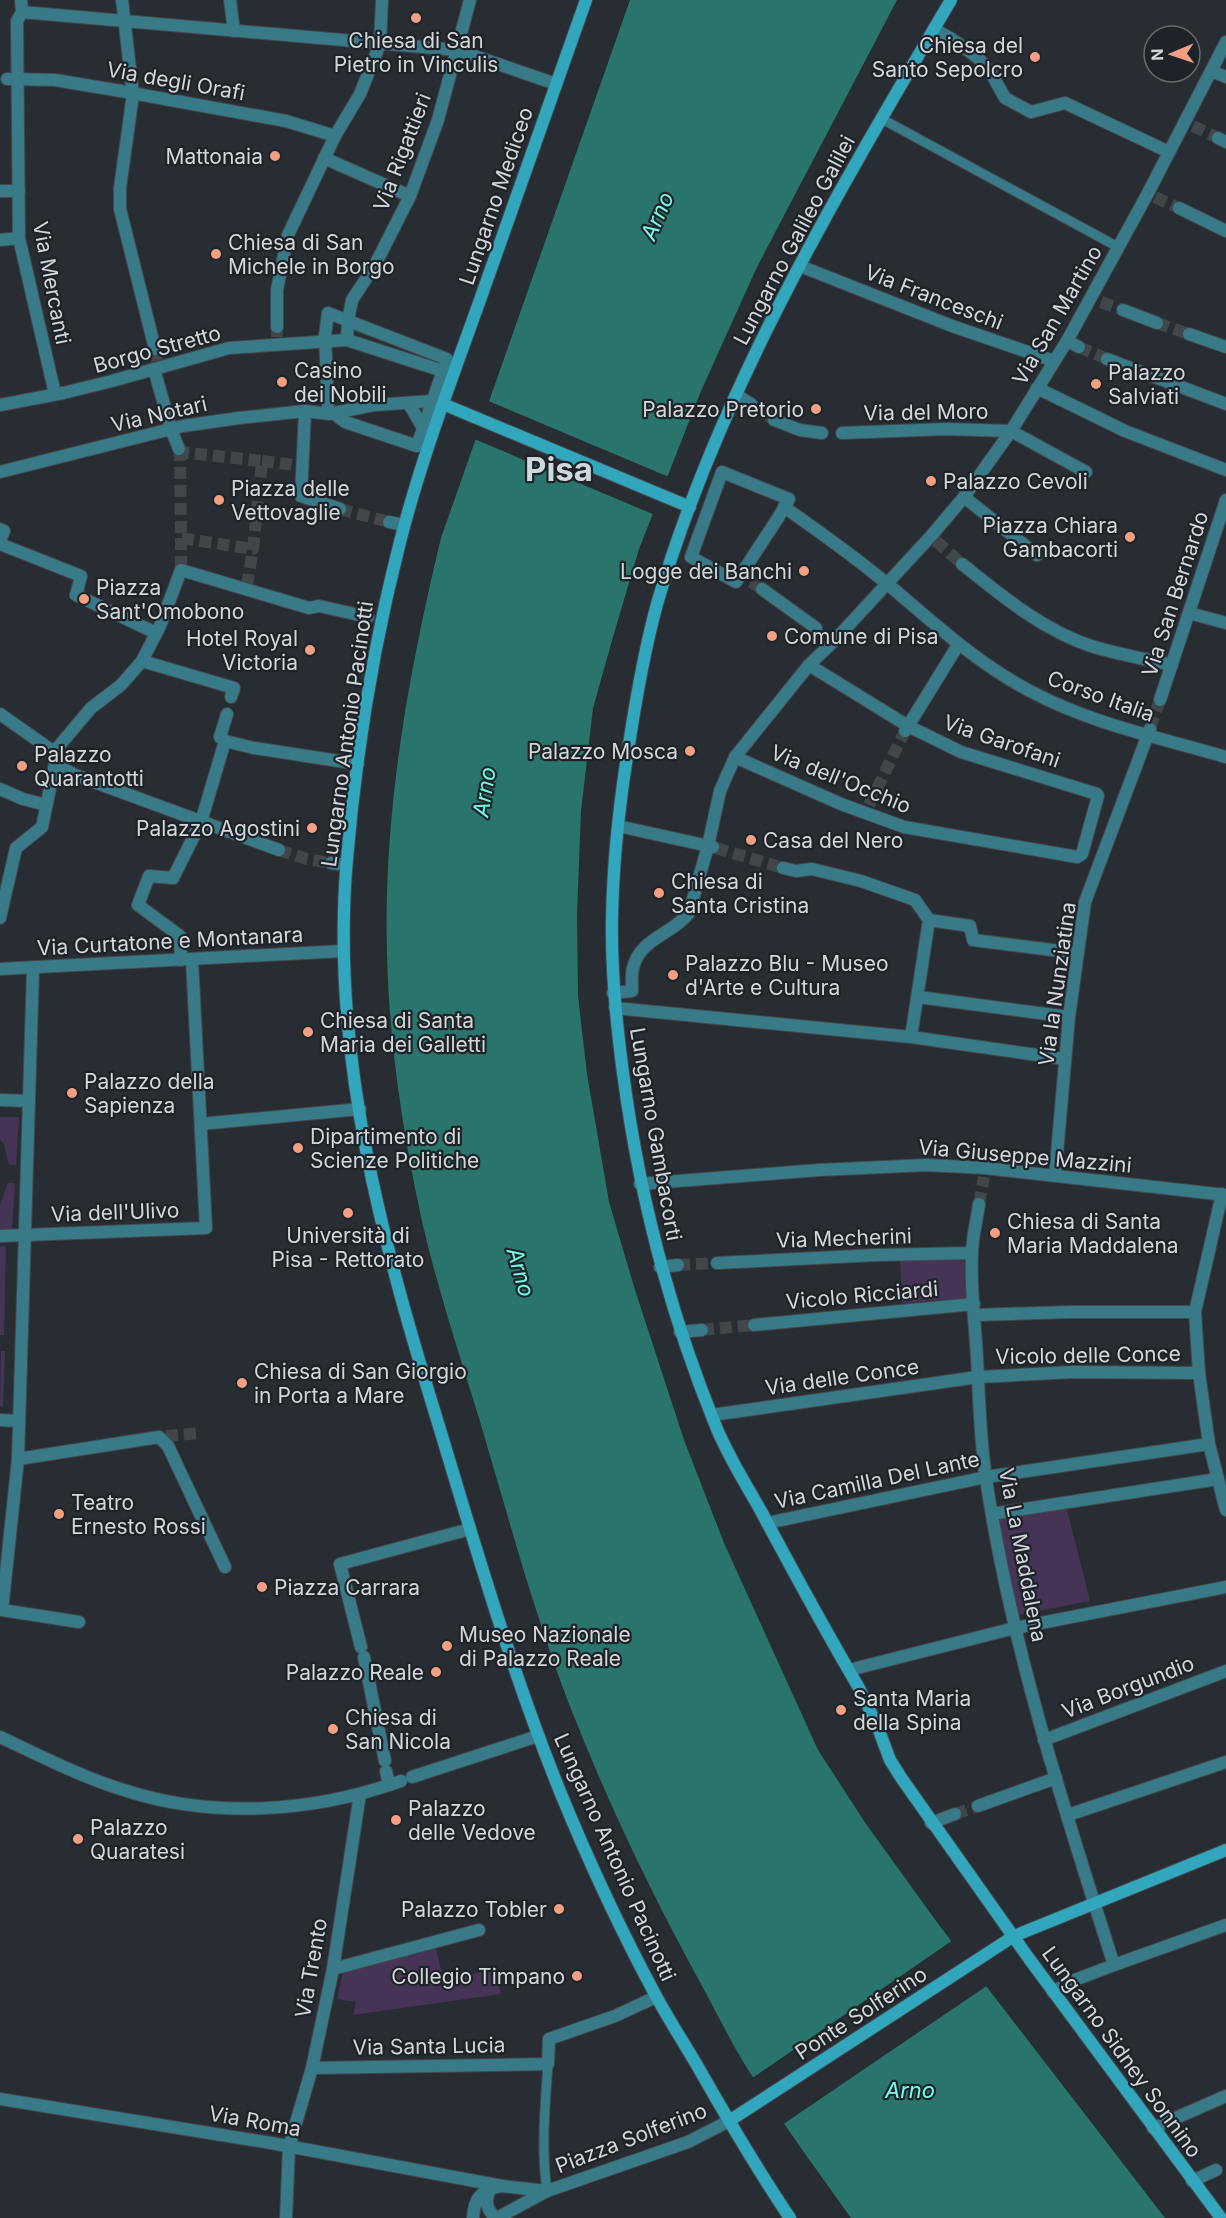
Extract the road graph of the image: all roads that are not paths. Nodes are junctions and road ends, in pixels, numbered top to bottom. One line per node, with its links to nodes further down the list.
1 (122, 0): 8 (street)
2 (230, 0): 10 (street)
3 (382, 0): 12 (street)
4 (470, 0): 13 (street, Via Rigattieri)
5 (586, 0): 17 (street, Lungarno Mediceo)
6 (951, 0): 9 (street, Lungarno Galileo Galilei)
7 (21, 6): 8 (street); 16 (street, Via Mercanti)
8 (126, 21): 10 (street); 18 (street)
9 (934, 30): 19 (street, Lungarno Galileo Galilei); 21 (street)
10 (234, 31): 12 (street)
11 (1226, 42): 14 (street, Via San Martino)
12 (380, 44): 13 (street); 20 (street)
13 (457, 50): 17 (street); 25 (street, Via Rigattieri)
14 (1211, 71): 15 (street); 21 (street, Via San Martino)
15 (1226, 76)
16 (12, 79): 18 (street, Via degli Orafi); 24 (street, Via Mercanti)
17 (556, 84): 50 (street, Lungarno Mediceo)
18 (133, 94): 20 (street, Via degli Orafi); 42 (street)
19 (882, 119): 30 (lane); 31 (street, Lungarno Galileo Galilei)
20 (335, 136): 22 (street)
21 (1169, 152): 30 (street, Via San Martino)
22 (324, 158): 25 (street); 36 (street)
23 (0, 191): 24 (street)
24 (18, 191): 28 (street, Via Mercanti)
25 (410, 196): 33 (street, Via Rigattieri)
26 (1179, 208): 27 (street)
27 (1226, 231)
28 (19, 238): 29 (street); 48 (street, Via Mercanti)
29 (0, 240)
30 (1118, 247): 39 (street, Via San Martino)
31 (800, 266): 44 (street, Via Franceschi); 49 (street, Lungarno Galileo Galilei)
32 (1123, 310): 34 (street)
33 (348, 321): 37 (street, Via Rigattieri); 38 (street); 46 (street)
34 (1157, 323)
35 (1189, 334): 41 (street)
36 (277, 336): 38 (street, Borgo Stretto); 45 (street, Borgo Stretto)
37 (348, 339): 38 (street, Borgo Stretto); 46 (street)
38 (325, 341): 56 (street)
39 (1067, 341): 40 (street); 44 (street, Via San Martino)
40 (1079, 347)
41 (1226, 347)
42 (154, 349)
43 (1107, 359): 53 (street)
44 (1054, 361): 47 (street, Via San Martino)
45 (157, 367): 48 (street, Borgo Stretto); 59 (street)
46 (443, 371): 50 (street)
47 (1037, 388): 60 (street, Via San Martino); 64 (street)
48 (55, 394): 54 (street, Borgo Stretto)
49 (736, 395): 52 (street); 69 (street, Lungarno Galileo Galilei)
50 (438, 403): 51 (street); 58 (street); 69 (street); 73 (street, Lungarno Antonio Pacinotti)
51 (409, 404): 56 (street); 58 (street)
52 (751, 404)
53 (1226, 404)
54 (0, 405)
55 (305, 411): 56 (street, Via Notari); 59 (street, Via Notari); 71 (street)
56 (331, 414): 58 (street)
57 (774, 420): 61 (street)
58 (423, 428)
59 (171, 429): 63 (street); 65 (street, Via Notari)
60 (1011, 431): 62 (street, Via del Moro); 66 (street); 67 (street, Via San Martino)
61 (822, 433)
62 (842, 433)
63 (179, 448)
64 (1226, 470)
65 (0, 472)
66 (1086, 472)
67 (964, 497): 75 (street); 78 (street, Via San Martino)
68 (1226, 500): 79 (street, Via San Bernardo)
69 (690, 507): 102 (street, Lungarno Gambacorti)
70 (784, 507): 77 (street); 77 (street, Corso Italia); 78 (street, Corso Italia)
71 (340, 509)
72 (389, 522): 73 (street)
73 (404, 525): 98 (street, Lungarno Antonio Pacinotti)
74 (1, 536): 82 (street)
75 (1038, 555)
76 (962, 564): 87 (street)
77 (740, 575): 83 (street)
78 (887, 584): 83 (street, Via San Martino); 84 (street, Corso Italia)
79 (1189, 613): 81 (street); 87 (street, Via San Bernardo)
80 (368, 617): 82 (street)
81 (1226, 623)
82 (156, 633): 85 (street)
83 (834, 641): 86 (street, Via San Martino)
84 (958, 645): 92 (street); 93 (street, Corso Italia)
85 (142, 661): 88 (street); 97 (street)
86 (808, 664): 92 (street, Via Garofani); 95 (street, Via San Martino)
87 (1172, 665): 89 (street, Via San Bernardo)
88 (232, 693)
89 (1160, 700)
90 (0, 714): 97 (street)
91 (227, 714): 94 (street)
92 (907, 729): 105 (street, Via Garofani)
93 (1149, 731): 96 (street, Corso Italia); 112 (street, Via la Nunziatina)
94 (225, 741): 98 (street); 101 (street)
95 (735, 757): 103 (street, Via San Martino); 105 (street, Via dell'Occhio)
96 (1226, 757)
97 (54, 758): 100 (street); 101 (street)
98 (358, 764): 107 (street, Lungarno Antonio Pacinotti)
99 (0, 789): 100 (street)
100 (46, 805): 109 (street)
101 (201, 822): 104 (street); 113 (street)
102 (618, 826): 103 (street); 116 (street, Lungarno Gambacorti)
103 (712, 847): 116 (street, Via San Martino)
104 (279, 850)
105 (1077, 857)
106 (331, 862): 107 (street)
107 (346, 865): 111 (street, Lungarno Antonio Pacinotti)
108 (783, 868): 110 (street)
109 (0, 918)
110 (929, 920): 112 (street); 117 (street)
111 (343, 951): 113 (street, Via Curtatone e Montanara); 124 (street, Lungarno Antonio Pacinotti)
112 (1076, 953): 119 (street, Via la Nunziatina)
113 (186, 960): 115 (street, Via Curtatone e Montanara); 125 (street)
114 (0, 969): 115 (street, Via Curtatone e Montanara)
115 (33, 969): 123 (street)
116 (614, 993): 118 (street, Lungarno Gambacorti)
117 (918, 997): 119 (street); 120 (street)
118 (615, 1008): 120 (street); 127 (street, Lungarno Gambacorti)
119 (1069, 1017): 121 (street, Via la Nunziatina)
120 (911, 1037): 121 (street)
121 (1065, 1059): 126 (street, Via la Nunziatina)
122 (0, 1100): 123 (street)
123 (29, 1101): 130 (street)
124 (360, 1109): 125 (street); 153 (street, Lungarno Antonio Pacinotti)
125 (201, 1124): 130 (street, Via dell'Ulivo)
126 (1055, 1176): 127 (street, Via Giuseppe Mazzini); 128 (street, Via Giuseppe Mazzini)
127 (640, 1184): 135 (street, Lungarno Gambacorti)
128 (1224, 1195): 137 (street)
129 (979, 1204): 132 (street, Via La Maddalena)
130 (25, 1235): 131 (street, Via dell'Ulivo); 145 (street)
131 (0, 1236)
132 (972, 1253): 133 (street, Via Mecherini); 136 (street, Via La Maddalena)
133 (717, 1263)
134 (678, 1266): 135 (street)
135 (660, 1267): 140 (street, Lungarno Gambacorti)
136 (974, 1310): 137 (street, Vicolo Ricciardi); 138 (street, Vicolo Ricciardi); 142 (street, Via La Maddalena)
137 (1195, 1312): 141 (street)
138 (754, 1325)
139 (702, 1330): 140 (street)
140 (680, 1332): 143 (street, Lungarno Gambacorti)
141 (1199, 1373): 142 (street, Vicolo delle Conce); 146 (street)
142 (978, 1377): 143 (street, Via delle Conce); 148 (street, Via La Maddalena)
143 (711, 1415): 152 (street, Lungarno Gambacorti)
144 (0, 1420): 145 (street)
145 (19, 1421): 147 (street)
146 (1209, 1444): 148 (street, Via Camilla Del Lante); 149 (street)
147 (18, 1459): 154 (street); 156 (street)
148 (986, 1477): 151 (street, Via La Maddalena); 152 (street, Via Camilla Del Lante)
149 (1218, 1479): 150 (street); 151 (street)
150 (1226, 1510)
151 (992, 1514): 157 (street, Via La Maddalena)
152 (767, 1523): 158 (street, Lungarno Gambacorti)
153 (470, 1529): 160 (street, Lungarno Antonio Pacinotti); 165 (street)
154 (225, 1567)
155 (1226, 1587): 157 (street)
156 (79, 1622)
157 (1015, 1628): 158 (street); 162 (street, Via La Maddalena)
158 (849, 1670): 170 (street, Lungarno Gambacorti)
159 (1226, 1671): 162 (street, Via Borgundio)
160 (538, 1736): 165 (street); 179 (street, Lungarno Antonio Pacinotti)
161 (0, 1737): 166 (street)
162 (1044, 1740): 164 (street, Via La Maddalena)
163 (1226, 1762): 169 (street)
164 (1056, 1778): 167 (street); 169 (street, Via La Maddalena)
165 (401, 1781): 166 (street)
166 (360, 1794): 177 (street, Via Trento)
167 (978, 1806)
168 (955, 1814): 170 (street)
169 (1068, 1815): 172 (street, Via La Maddalena)
170 (931, 1823): 175 (street, Lungarno Gambacorti)
171 (1226, 1850): 172 (street, Ponte Solferino)
172 (1095, 1904): 175 (street, Ponte Solferino); 176 (street, Via La Maddalena)
173 (1226, 1924): 176 (street)
174 (479, 1930): 177 (street)
175 (1014, 1936): 178 (street, Lungarno Sidney Sonnino); 184 (street, Ponte Solferino)
176 (1114, 1965): 178 (street)
177 (333, 1969): 181 (street, Via Trento)
178 (1053, 1992): 185 (street, Lungarno Sidney Sonnino)
179 (656, 1997): 180 (street); 184 (street, Lungarno Antonio Pacinotti)
180 (548, 2064): 181 (street, Via Santa Lucia); 190 (lane)
181 (312, 2068): 186 (street, Via Trento)
182 (1226, 2096): 185 (street)
183 (0, 2099): 186 (street, Via Roma)
184 (729, 2121): 190 (street, Piazza Solferino); 194 (street, Lungarno Antonio Pacinotti)
185 (1153, 2128): 188 (street, Lungarno Sidney Sonnino)
186 (289, 2147): 189 (street, Via Roma); 191 (street, Via Trento)
187 (1216, 2170): 188 (street)
188 (1192, 2181): 195 (street, Lungarno Sidney Sonnino)
189 (497, 2187): 190 (street, Via Roma); 192 (street); 193 (street)
190 (547, 2191): 193 (street, Piazza Solferino)
191 (286, 2218)
192 (473, 2218)
193 (497, 2218)
194 (790, 2218)
195 (1221, 2218)

